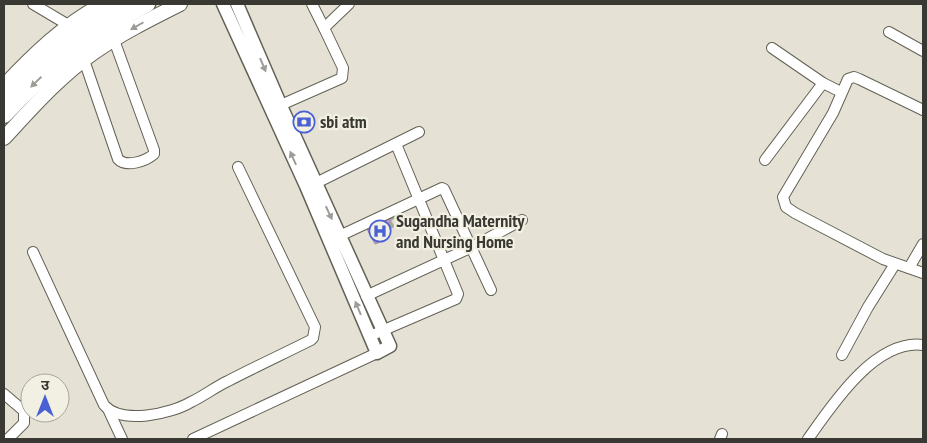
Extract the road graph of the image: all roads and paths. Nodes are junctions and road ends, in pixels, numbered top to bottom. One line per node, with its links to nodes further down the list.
1 (33, 4): 10 (street)
2 (103, 4): 10 (main road)
3 (122, 4): 21 (highway)
4 (147, 4): 24 (highway, one-way to 24)
5 (180, 4): 13 (main road, one-way to 13)
6 (223, 4): 14 (street)
7 (237, 4): 14 (street)
8 (312, 4): 11 (street)
9 (349, 4): 11 (street)
10 (70, 26): 19 (main road)
11 (324, 28): 22 (street)
12 (888, 32): 16 (street)
13 (114, 40): 17 (main road); 17 (street)
14 (247, 43): 22 (street)
15 (772, 48): 18 (street)
16 (923, 51)
17 (84, 60): 26 (main road)
18 (823, 83): 20 (street); 28 (street)
19 (4, 86)
20 (841, 92): 23 (street); 38 (street)
21 (4, 98)
22 (276, 108): 30 (street)
23 (923, 110)
24 (4, 115)
25 (420, 132): 27 (street)
26 (4, 138)
27 (396, 144): 30 (street); 31 (street)
28 (765, 160)
29 (238, 167): 49 (street)
30 (311, 186): 33 (street)
31 (419, 200): 33 (street); 35 (street); 37 (street)
32 (522, 220): 35 (street)
33 (334, 238): 42 (street); 44 (street, one-way to 33)
34 (923, 244): 39 (street)
35 (472, 247): 37 (street); 41 (street)
36 (33, 252): 49 (street)
37 (443, 259): 42 (street); 43 (street)
38 (895, 264): 39 (street); 47 (street)
39 (909, 268): 40 (street)
40 (923, 273)
41 (491, 290)
42 (366, 296): 43 (street)
43 (383, 330): 44 (street); 46 (street)
44 (370, 336): 46 (street)
45 (923, 345): 53 (street)
46 (377, 352): 52 (street)
47 (842, 355)
48 (4, 394): 50 (street)
49 (108, 409): 51 (street)
50 (8, 439)
51 (122, 439)
52 (193, 439)
53 (808, 439)

